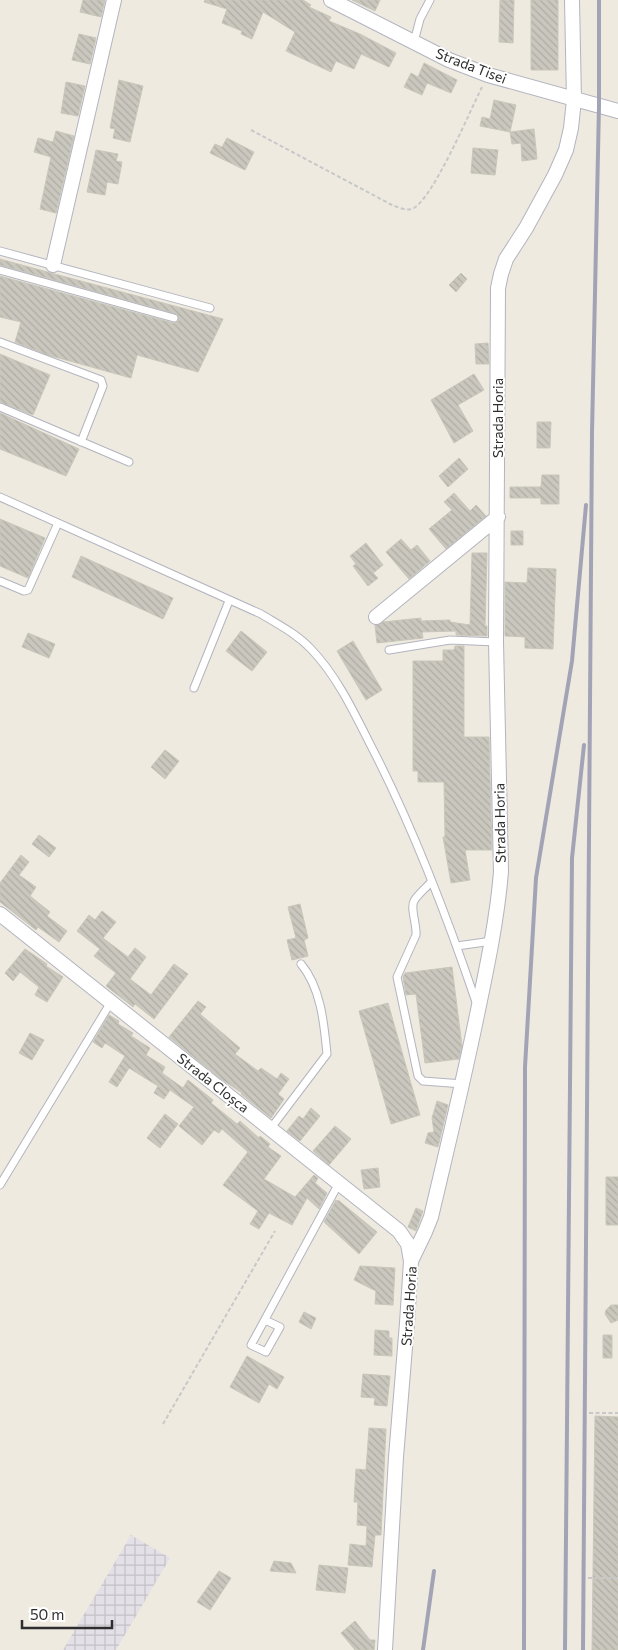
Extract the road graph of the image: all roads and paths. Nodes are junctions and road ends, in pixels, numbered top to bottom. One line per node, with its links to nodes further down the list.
1 (114, 0): 11 (street)
2 (332, 0): 5 (street, Strada Tisei)
3 (430, 0): 5 (lane)
4 (572, 0): 7 (street, Strada Horia)
5 (414, 43): 6 (street, Strada Tisei)
6 (488, 75): 7 (street, Strada Tisei); 9 (path)
7 (574, 100): 8 (street, Strada Tisei); 20 (street, Strada Horia)
8 (618, 111)
9 (251, 130)
10 (0, 251): 11 (lane)
11 (53, 265): 13 (lane)
12 (0, 270): 14 (lane)
13 (210, 308)
14 (174, 318)
15 (0, 342): 17 (lane)
16 (0, 407): 17 (lane)
17 (81, 442): 18 (lane)
18 (129, 462)
19 (0, 497): 21 (lane)
20 (498, 517): 24 (street); 25 (street, Strada Horia)
21 (58, 523): 22 (lane); 23 (lane)
22 (0, 581)
23 (229, 601): 27 (lane); 28 (lane)
24 (376, 617)
25 (496, 642): 26 (lane); 30 (street, Strada Horia)
26 (389, 650)
27 (194, 688)
28 (432, 882): 31 (lane); 35 (lane)
29 (0, 914): 33 (street, Strada Cloșca)
30 (493, 941): 31 (lane); 34 (street, Strada Horia)
31 (457, 946): 34 (lane)
32 (301, 964): 36 (lane)
33 (111, 1002): 36 (street, Strada Cloșca); 38 (lane)
34 (478, 1011): 35 (street, Strada Horia)
35 (463, 1084): 40 (street, Strada Horia)
36 (271, 1128): 37 (street, Strada Cloșca)
37 (339, 1183): 40 (street, Strada Cloșca); 41 (lane)
38 (0, 1185)
39 (275, 1231): 44 (path)
40 (411, 1261): 47 (street, Strada Horia)
41 (265, 1320): 41 (lane)
42 (589, 1413): 43 (path)
43 (618, 1413)
44 (163, 1424)
45 (588, 1578): 46 (path)
46 (618, 1578)
47 (385, 1650)

